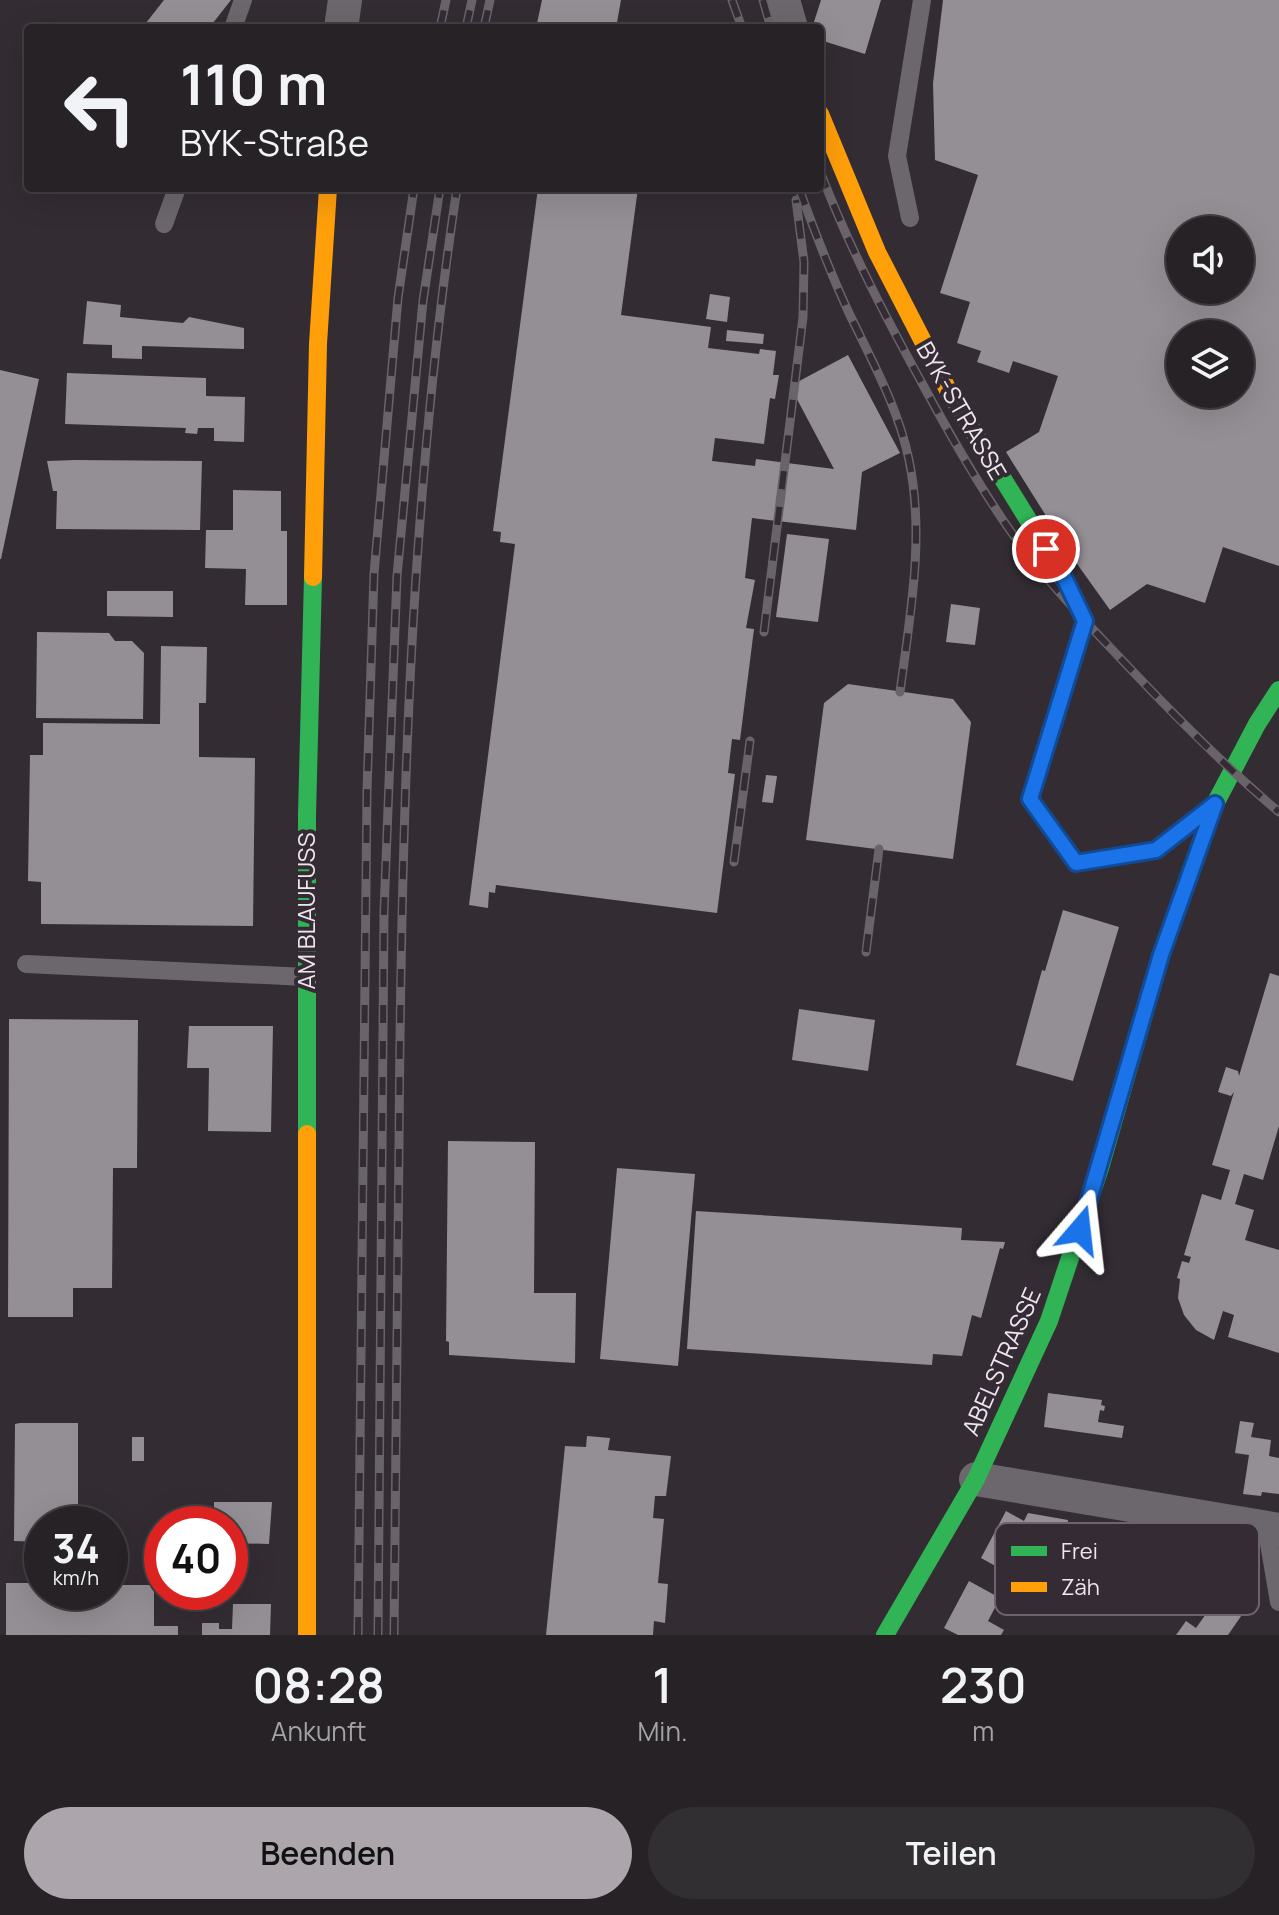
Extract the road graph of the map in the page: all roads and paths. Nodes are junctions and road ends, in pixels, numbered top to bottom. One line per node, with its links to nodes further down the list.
1 (243, 0): 5 (lane)
2 (345, 0): 6 (street)
3 (783, 0): 7 (street)
4 (922, 0): 11 (lane)
5 (234, 24)
6 (342, 24)
7 (790, 24)
8 (824, 125): 14 (street, BYK-STRASSE)
9 (176, 192): 12 (lane)
10 (328, 192): 16 (street, AM BLAUFUSS)
11 (910, 218)
12 (164, 224)
13 (1279, 690): 14 (street, ABELSTRASSE)
14 (1215, 804): 17 (street, ABELSTRASSE)
15 (26, 964): 16 (lane)
16 (306, 977): 21 (street, AM BLAUFUSS)
17 (976, 1479): 18 (street); 22 (street, ABELSTRASSE)
18 (1242, 1523)
19 (1272, 1528): 20 (lane)
20 (1279, 1602)
21 (307, 1635)
22 (885, 1635)

